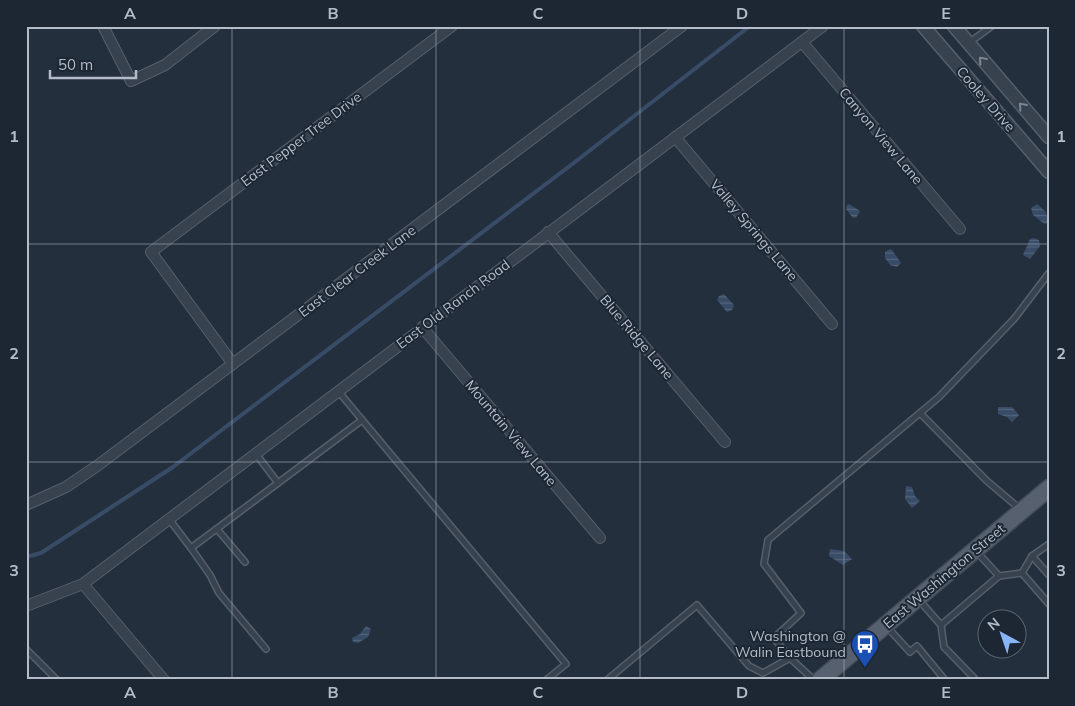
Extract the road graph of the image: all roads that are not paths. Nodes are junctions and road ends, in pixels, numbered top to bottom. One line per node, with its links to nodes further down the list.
1 (103, 26): 2 (street)
2 (214, 26)
3 (452, 26): 21 (street, East Pepper Tree Drive)
4 (682, 26): 21 (street, East Clear Creek Lane)
5 (823, 26): 9 (street, East Old Ranch Road)
6 (923, 26): 11 (street, Cooley Drive)
7 (954, 26): 10 (street, Cooley Drive)
8 (992, 26): 10 (lane)
9 (802, 42): 13 (street, East Old Ranch Road); 16 (street, Canyon View Lane)
10 (968, 44): 11 (street); 12 (street, Cooley Drive, one-way to 10)
11 (951, 59): 14 (street, Cooley Drive)
12 (1049, 136): 14 (street)
13 (675, 137): 17 (street, East Old Ranch Road); 19 (street, Valley Springs Lane)
14 (1030, 151): 15 (street, Cooley Drive)
15 (1049, 172)
16 (960, 229)
17 (548, 232): 20 (street, East Old Ranch Road); 25 (street, Blue Ridge Lane)
18 (1049, 273): 23 (lane)
19 (832, 324)
20 (422, 328): 22 (street, East Old Ranch Road); 33 (street, Mountain View Lane)
21 (232, 364): 29 (street, East Clear Creek Lane)
22 (338, 391): 24 (lane); 26 (street, East Old Ranch Road)
23 (920, 413): 30 (lane); 50 (lane)
24 (362, 420): 27 (lane); 53 (lane)
25 (726, 442)
26 (256, 453): 27 (lane); 31 (street, East Old Ranch Road)
27 (278, 483): 32 (lane)
28 (1047, 490): 30 (main road, East Washington Street)
29 (26, 505)
30 (1022, 510): 36 (main road, East Washington Street)
31 (169, 519): 35 (lane); 42 (street, East Old Ranch Road)
32 (216, 529): 35 (lane); 38 (lane)
33 (600, 538)
34 (1049, 544): 37 (lane)
35 (191, 548): 49 (lane)
36 (975, 550): 41 (lane); 43 (main road, East Washington Street)
37 (1032, 556): 39 (lane); 40 (lane)
38 (246, 562)
39 (1022, 573): 41 (lane); 44 (lane)
40 (1049, 575)
41 (999, 576): 47 (lane)
42 (83, 584): 45 (street, East Old Ranch Road); 52 (street)
43 (917, 598): 46 (main road, East Washington Street); 47 (lane)
44 (1049, 604)
45 (26, 606)
46 (885, 625): 56 (main road, East Washington Street); 57 (lane)
47 (941, 625): 58 (lane)
48 (26, 649): 51 (lane)
49 (266, 649)
50 (790, 658): 54 (lane); 55 (lane)
51 (57, 680)
52 (164, 680)
53 (546, 680)
54 (607, 680)
55 (814, 680)
56 (820, 680)
57 (944, 680)
58 (976, 680)

